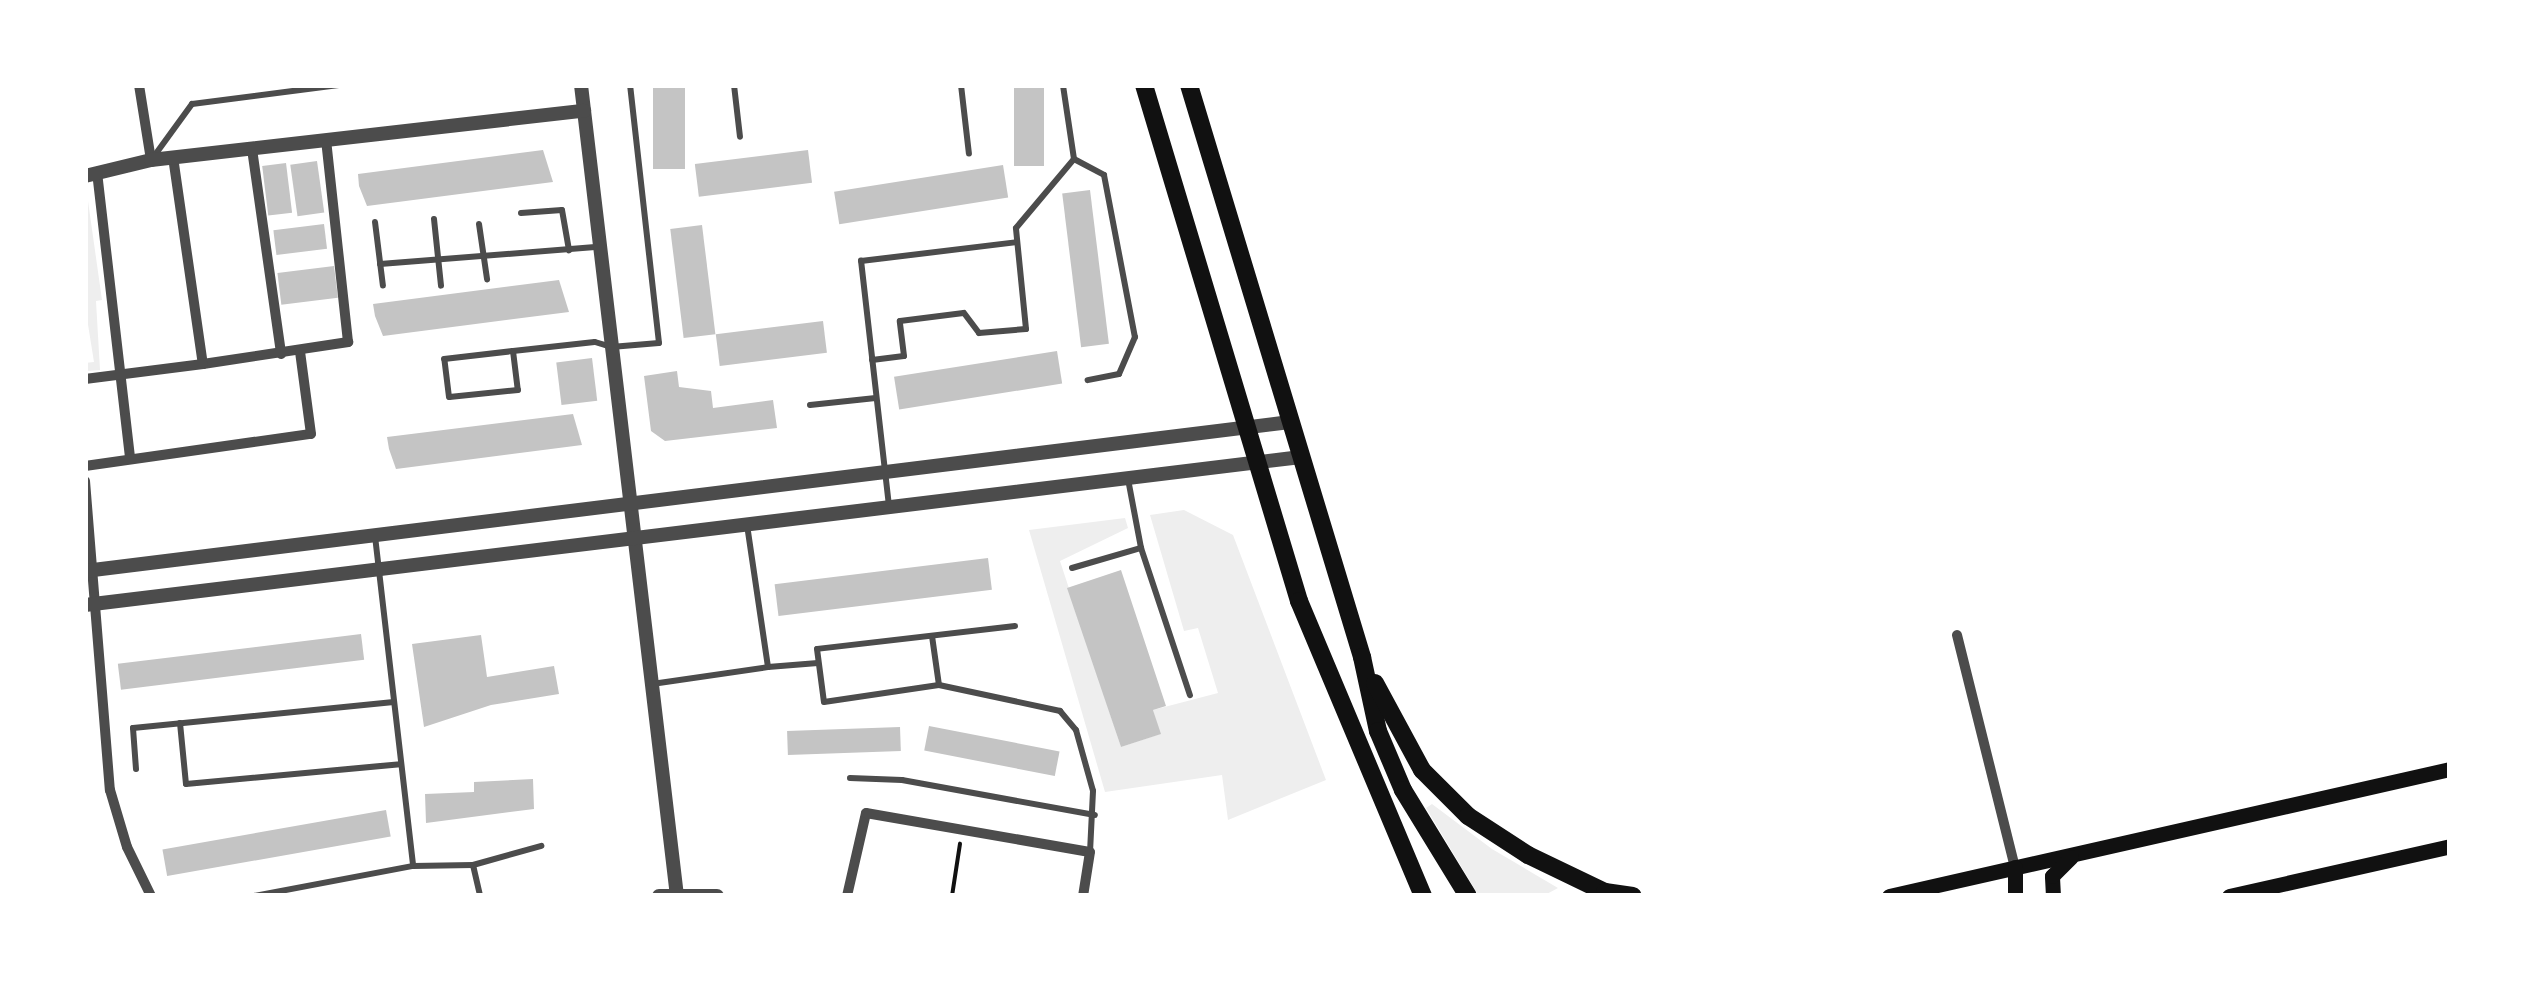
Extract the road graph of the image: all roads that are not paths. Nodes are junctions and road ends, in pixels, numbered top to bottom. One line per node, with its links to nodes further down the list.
1 (139, 85): 17 (street)
2 (338, 85): 17 (lane)
3 (581, 85): 10 (street)
4 (630, 85): 32 (lane)
5 (734, 85): 11 (lane)
6 (962, 85): 14 (lane)
7 (1063, 85): 16 (lane)
8 (1144, 85): 44 (main road)
9 (1188, 85): 43 (main road)
10 (584, 111): 12 (street); 24 (street)
11 (740, 137)
12 (326, 140): 13 (street); 34 (street)
13 (252, 148): 15 (street); 35 (street)
14 (969, 154)
15 (173, 157): 17 (street); 37 (street)
16 (1074, 159): 23 (lane); 40 (lane)
17 (151, 160): 18 (street)
18 (91, 174): 38 (street)
19 (521, 212): 25 (lane)
20 (434, 219): 27 (lane)
21 (375, 222): 28 (lane)
22 (479, 224): 26 (lane)
23 (1017, 242): 36 (lane); 36 (lane)
24 (599, 247): 25 (lane); 32 (street)
25 (569, 250): 26 (lane)
26 (484, 261): 27 (lane); 29 (lane)
27 (438, 262): 28 (lane); 31 (lane)
28 (380, 264): 30 (lane)
29 (487, 279)
30 (383, 286)
31 (441, 286)
32 (611, 347): 33 (lane); 52 (street)
33 (513, 350): 33 (lane)
34 (300, 352): 35 (street); 46 (street)
35 (281, 354): 37 (street)
36 (872, 360): 41 (lane)
37 (203, 364): 38 (street)
38 (123, 374): 39 (street); 46 (street)
39 (85, 379)
40 (1088, 380)
41 (876, 398): 42 (lane); 49 (lane)
42 (810, 404)
43 (1290, 422): 44 (street); 45 (main road)
44 (1246, 427): 47 (main road); 49 (street)
45 (1301, 456): 47 (street); 65 (main road)
46 (130, 460): 48 (street)
47 (1257, 462): 50 (street); 93 (main road)
48 (85, 466)
49 (884, 473): 52 (street); 53 (lane)
50 (1128, 478): 53 (street); 57 (lane)
51 (85, 481): 60 (street)
52 (629, 504): 55 (street); 56 (street)
53 (889, 507): 54 (street)
54 (747, 524): 56 (street); 67 (lane)
55 (374, 534): 58 (lane); 60 (street)
56 (633, 538): 58 (street); 68 (street)
57 (1141, 548): 59 (lane); 70 (lane)
58 (378, 568): 61 (street); 71 (lane)
59 (1072, 568)
60 (89, 570): 61 (street)
61 (90, 604): 86 (street)
62 (1015, 626): 64 (lane)
63 (1957, 635): 84 (street)
64 (932, 636): 66 (lane); 69 (lane)
65 (1362, 657): 94 (main road); 95 (main road)
66 (818, 662): 67 (lane); 69 (lane)
67 (768, 667): 68 (lane)
68 (651, 684): 85 (street)
69 (938, 686): 77 (lane)
70 (1190, 695)
71 (394, 702): 72 (lane); 73 (lane)
72 (180, 723): 73 (lane); 74 (lane)
73 (400, 764): 83 (lane)
74 (136, 768)
75 (2450, 769): 81 (main road)
76 (850, 778): 77 (lane)
77 (1095, 816): 80 (lane)
78 (540, 846): 82 (lane)
79 (2450, 846): 99 (main road)
80 (1090, 852): 91 (street); 92 (street)
81 (2079, 853): 84 (main road); 98 (main road)
82 (473, 865): 83 (lane); 88 (lane)
83 (413, 866): 87 (lane)
84 (2015, 867): 96 (main road); 97 (main road)
85 (677, 894): 89 (street); 90 (street)
86 (152, 896)
87 (254, 896)
88 (480, 896)
89 (660, 896)
90 (718, 896)
91 (847, 896)
92 (1083, 896)
93 (1424, 896)
94 (1468, 896)
95 (1633, 896)
96 (1889, 896)
97 (2014, 896)
98 (2053, 896)
99 (2229, 896)

